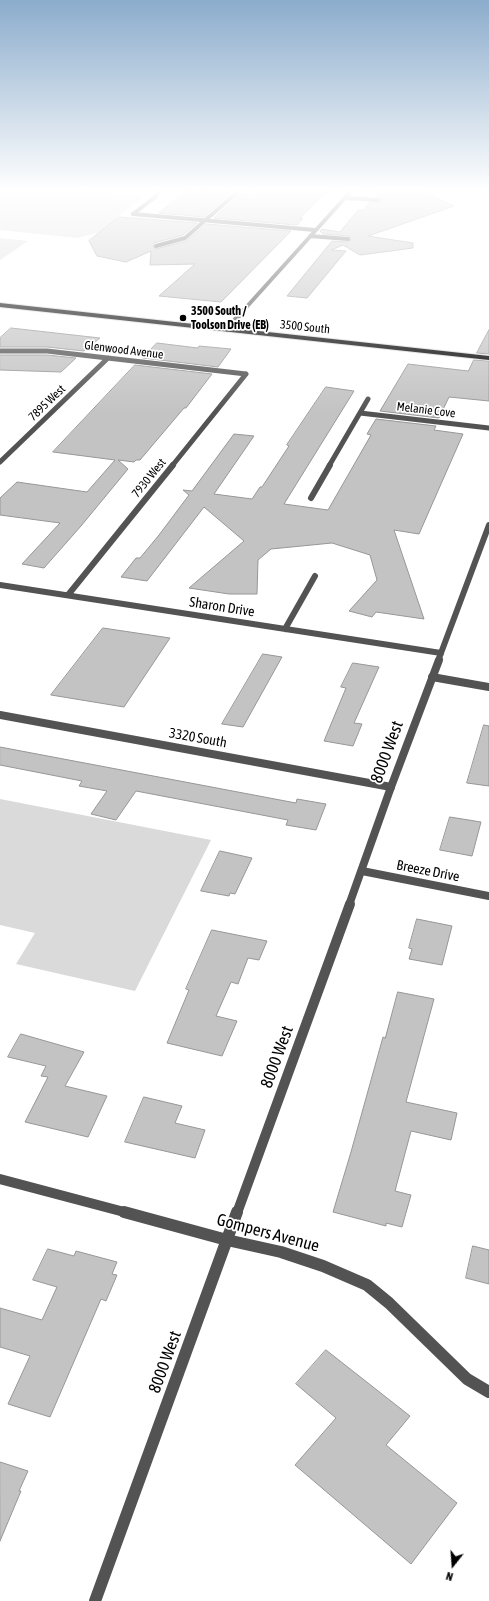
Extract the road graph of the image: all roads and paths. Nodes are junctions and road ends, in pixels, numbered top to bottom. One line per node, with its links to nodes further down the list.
1 (286, 264): 3 (street)
2 (0, 305): 3 (main road, 3500 South)
3 (227, 330): 6 (main road, 3500 South)
4 (0, 352): 5 (street, Glenwood Avenue)
5 (108, 358): 7 (street, Glenwood Avenue); 11 (street, 7895 West)
6 (489, 358)
7 (246, 374): 17 (street, 7930 West)
8 (368, 399): 9 (street)
9 (360, 413): 10 (street, Melanie Cove); 12 (street)
10 (489, 428)
11 (0, 462)
12 (311, 498)
13 (489, 525): 14 (street, 8000 West)
14 (487, 537): 19 (street, 8000 West)
15 (315, 576): 18 (street)
16 (0, 585): 17 (street, Sharon Drive)
17 (68, 595): 18 (street, Sharon Drive)
18 (285, 629): 19 (street, Sharon Drive)
19 (441, 653): 20 (street, 8000 West)
20 (432, 677): 21 (street); 23 (street, 8000 West)
21 (489, 687)
22 (0, 715): 23 (street, 3320 South)
23 (391, 787): 24 (street, 8000 West)
24 (362, 871): 25 (street, Breeze Drive); 27 (street, 8000 West)
25 (489, 896)
26 (0, 1179): 27 (street, Gompers Avenue)
27 (227, 1240): 28 (street, Gompers Avenue); 29 (street, 8000 West)
28 (489, 1392)
29 (96, 1601)

